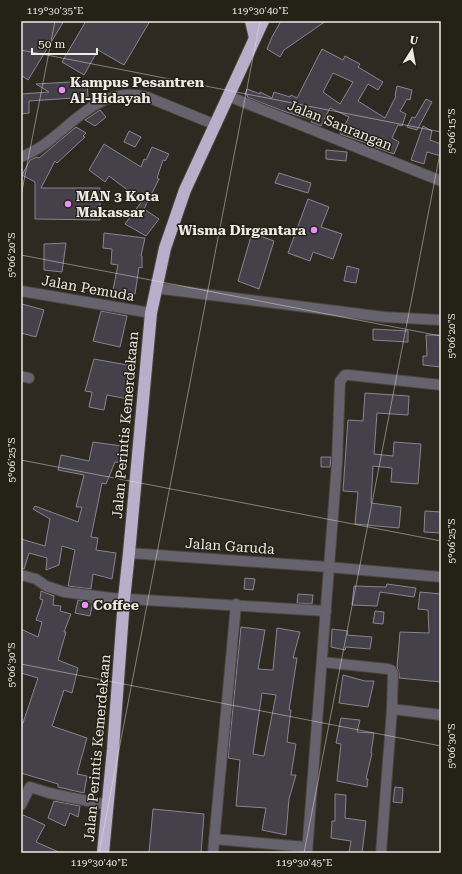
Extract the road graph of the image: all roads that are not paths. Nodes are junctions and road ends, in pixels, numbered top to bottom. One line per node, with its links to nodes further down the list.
1 (251, 21): 3 (highway)
2 (263, 21): 3 (highway, Jalan Perintis Kemerdekaan)
3 (255, 38): 4 (highway, Jalan Perintis Kemerdekaan)
4 (228, 96): 5 (highway, Jalan Perintis Kemerdekaan); 7 (street, Jalan Sanrangan)
5 (216, 125): 6 (street); 8 (highway, Jalan Perintis Kemerdekaan)
6 (21, 157)
7 (441, 181)
8 (156, 286): 10 (highway, Jalan Perintis Kemerdekaan); 11 (street); 12 (street)
9 (21, 291): 10 (street, Jalan Pemuda)
10 (151, 313): 14 (highway, Jalan Perintis Kemerdekaan)
11 (441, 314)
12 (441, 320)
13 (441, 385): 15 (street)
14 (129, 553): 15 (street, Jalan Garuda); 18 (highway, Jalan Perintis Kemerdekaan)
15 (328, 567): 17 (street, Jalan Garuda); 20 (street)
16 (21, 575): 18 (street)
17 (441, 577)
18 (124, 599): 19 (street); 26 (highway, Jalan Perintis Kemerdekaan)
19 (236, 604): 20 (street); 27 (street)
20 (326, 610): 21 (street)
21 (322, 662): 22 (street); 28 (street)
22 (392, 709): 23 (street); 31 (street)
23 (441, 715)
24 (26, 786): 25 (street); 26 (street)
25 (21, 805)
26 (107, 805): 29 (highway, Jalan Perintis Kemerdekaan)
27 (214, 839): 28 (street); 30 (street)
28 (307, 850)
29 (103, 853)
30 (213, 853)
31 (381, 853)

